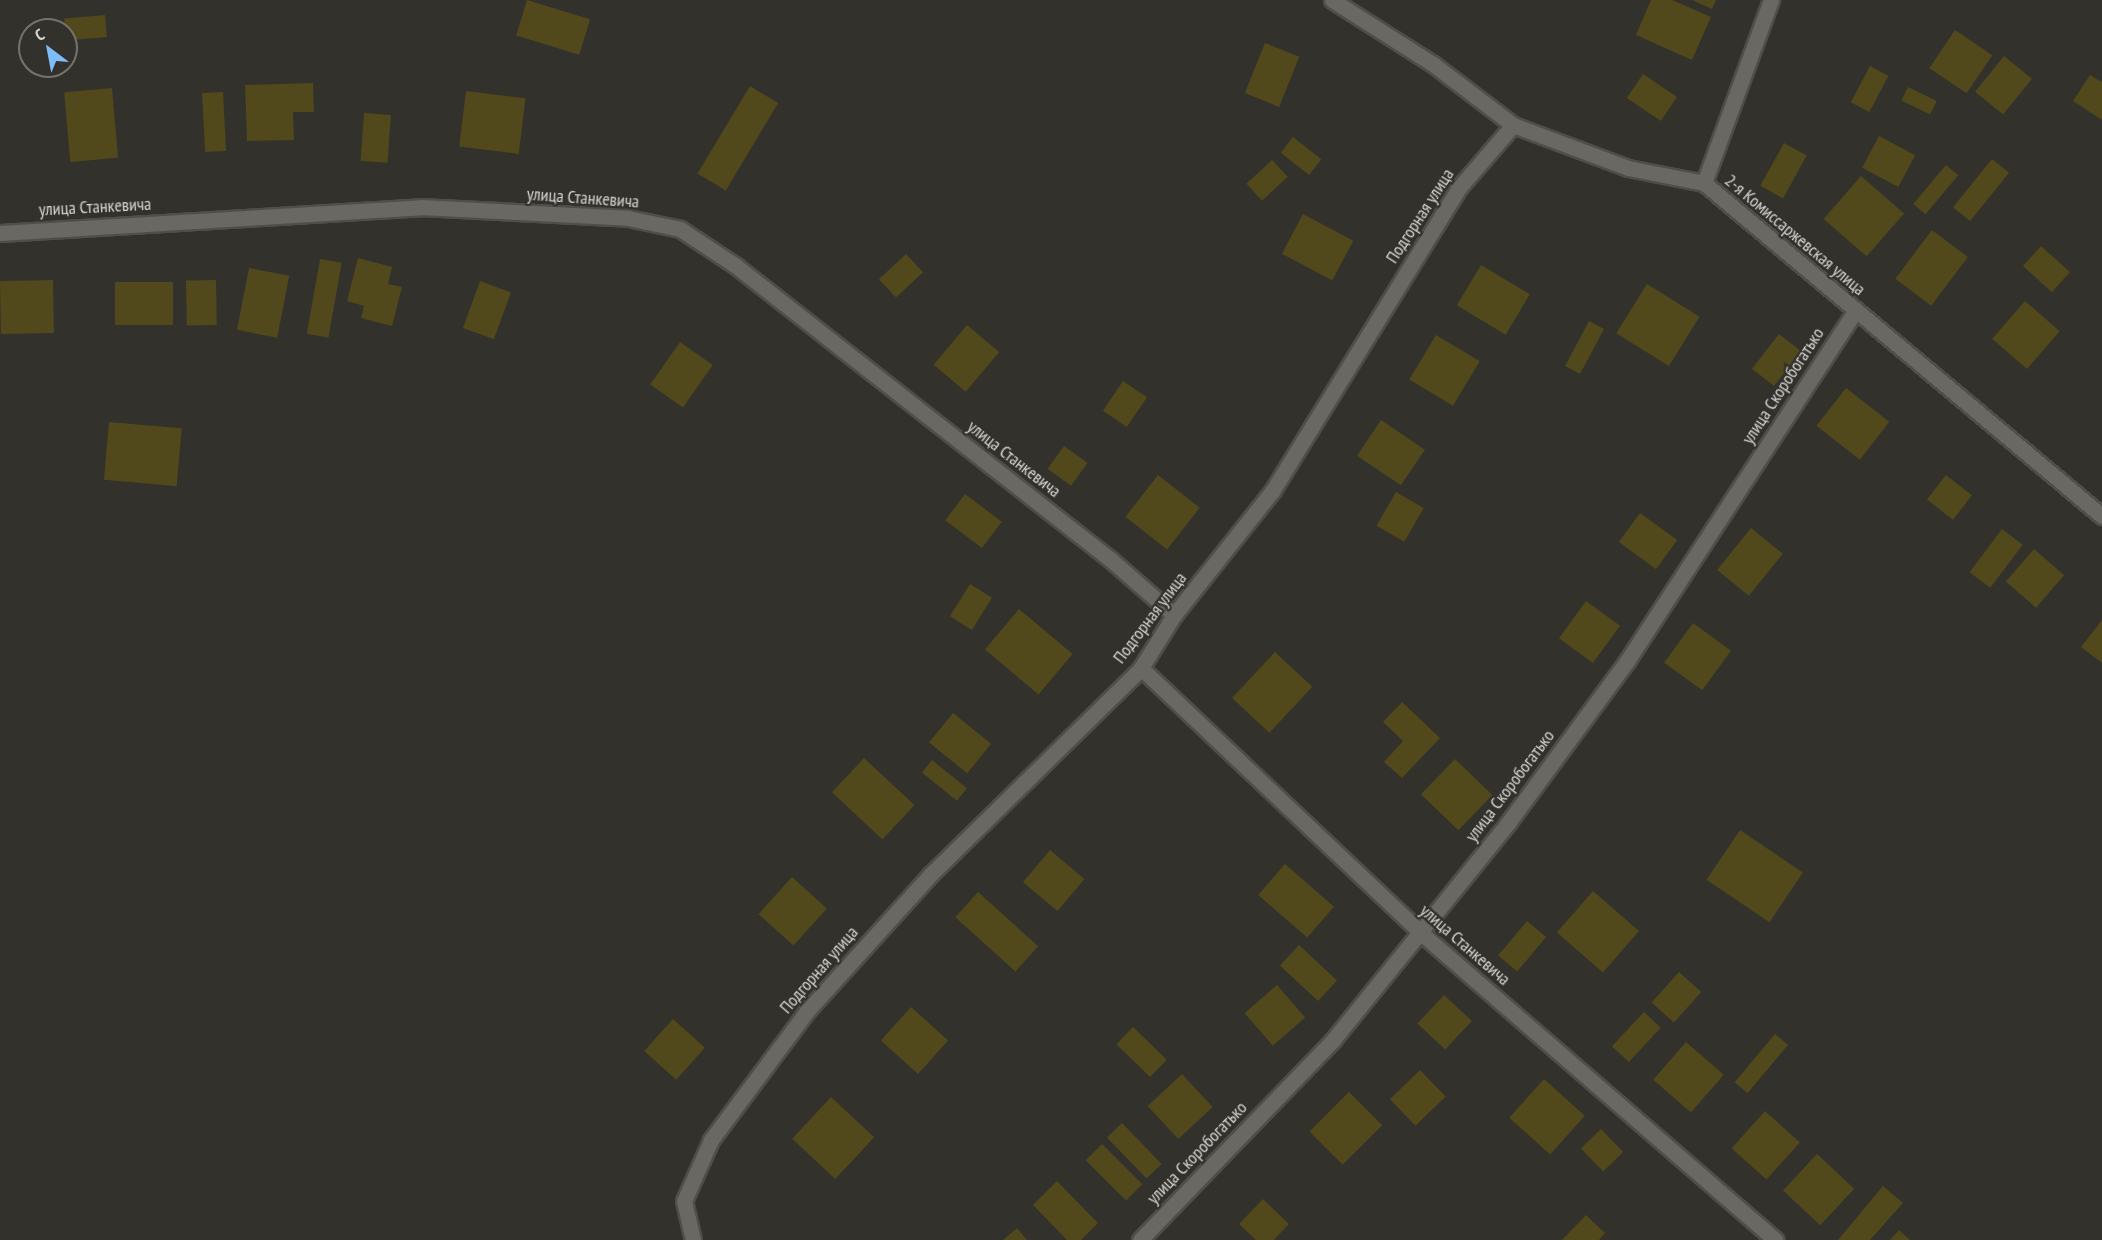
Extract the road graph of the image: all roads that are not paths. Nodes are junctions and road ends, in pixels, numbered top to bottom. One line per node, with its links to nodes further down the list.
1 (1332, 0): 3 (street, 2-я Комиссаржевская улица)
2 (1771, 0): 4 (street)
3 (1513, 125): 4 (street, 2-я Комиссаржевская улица); 8 (street, Подгорная улица)
4 (1704, 183): 6 (street, 2-я Комиссаржевская улица)
5 (0, 233): 8 (street, улица Станкевича)
6 (1855, 311): 7 (street, 2-я Комиссаржевская улица); 10 (street, улица Скоробогатько)
7 (2102, 516)
8 (1174, 615): 9 (street, Подгорная улица)
9 (1141, 668): 10 (street, улица Станкевича); 11 (street, Подгорная улица)
10 (1421, 933): 12 (street, улица Скоробогатько); 13 (street, улица Станкевича)
11 (693, 1240)
12 (1140, 1240)
13 (1774, 1240)

